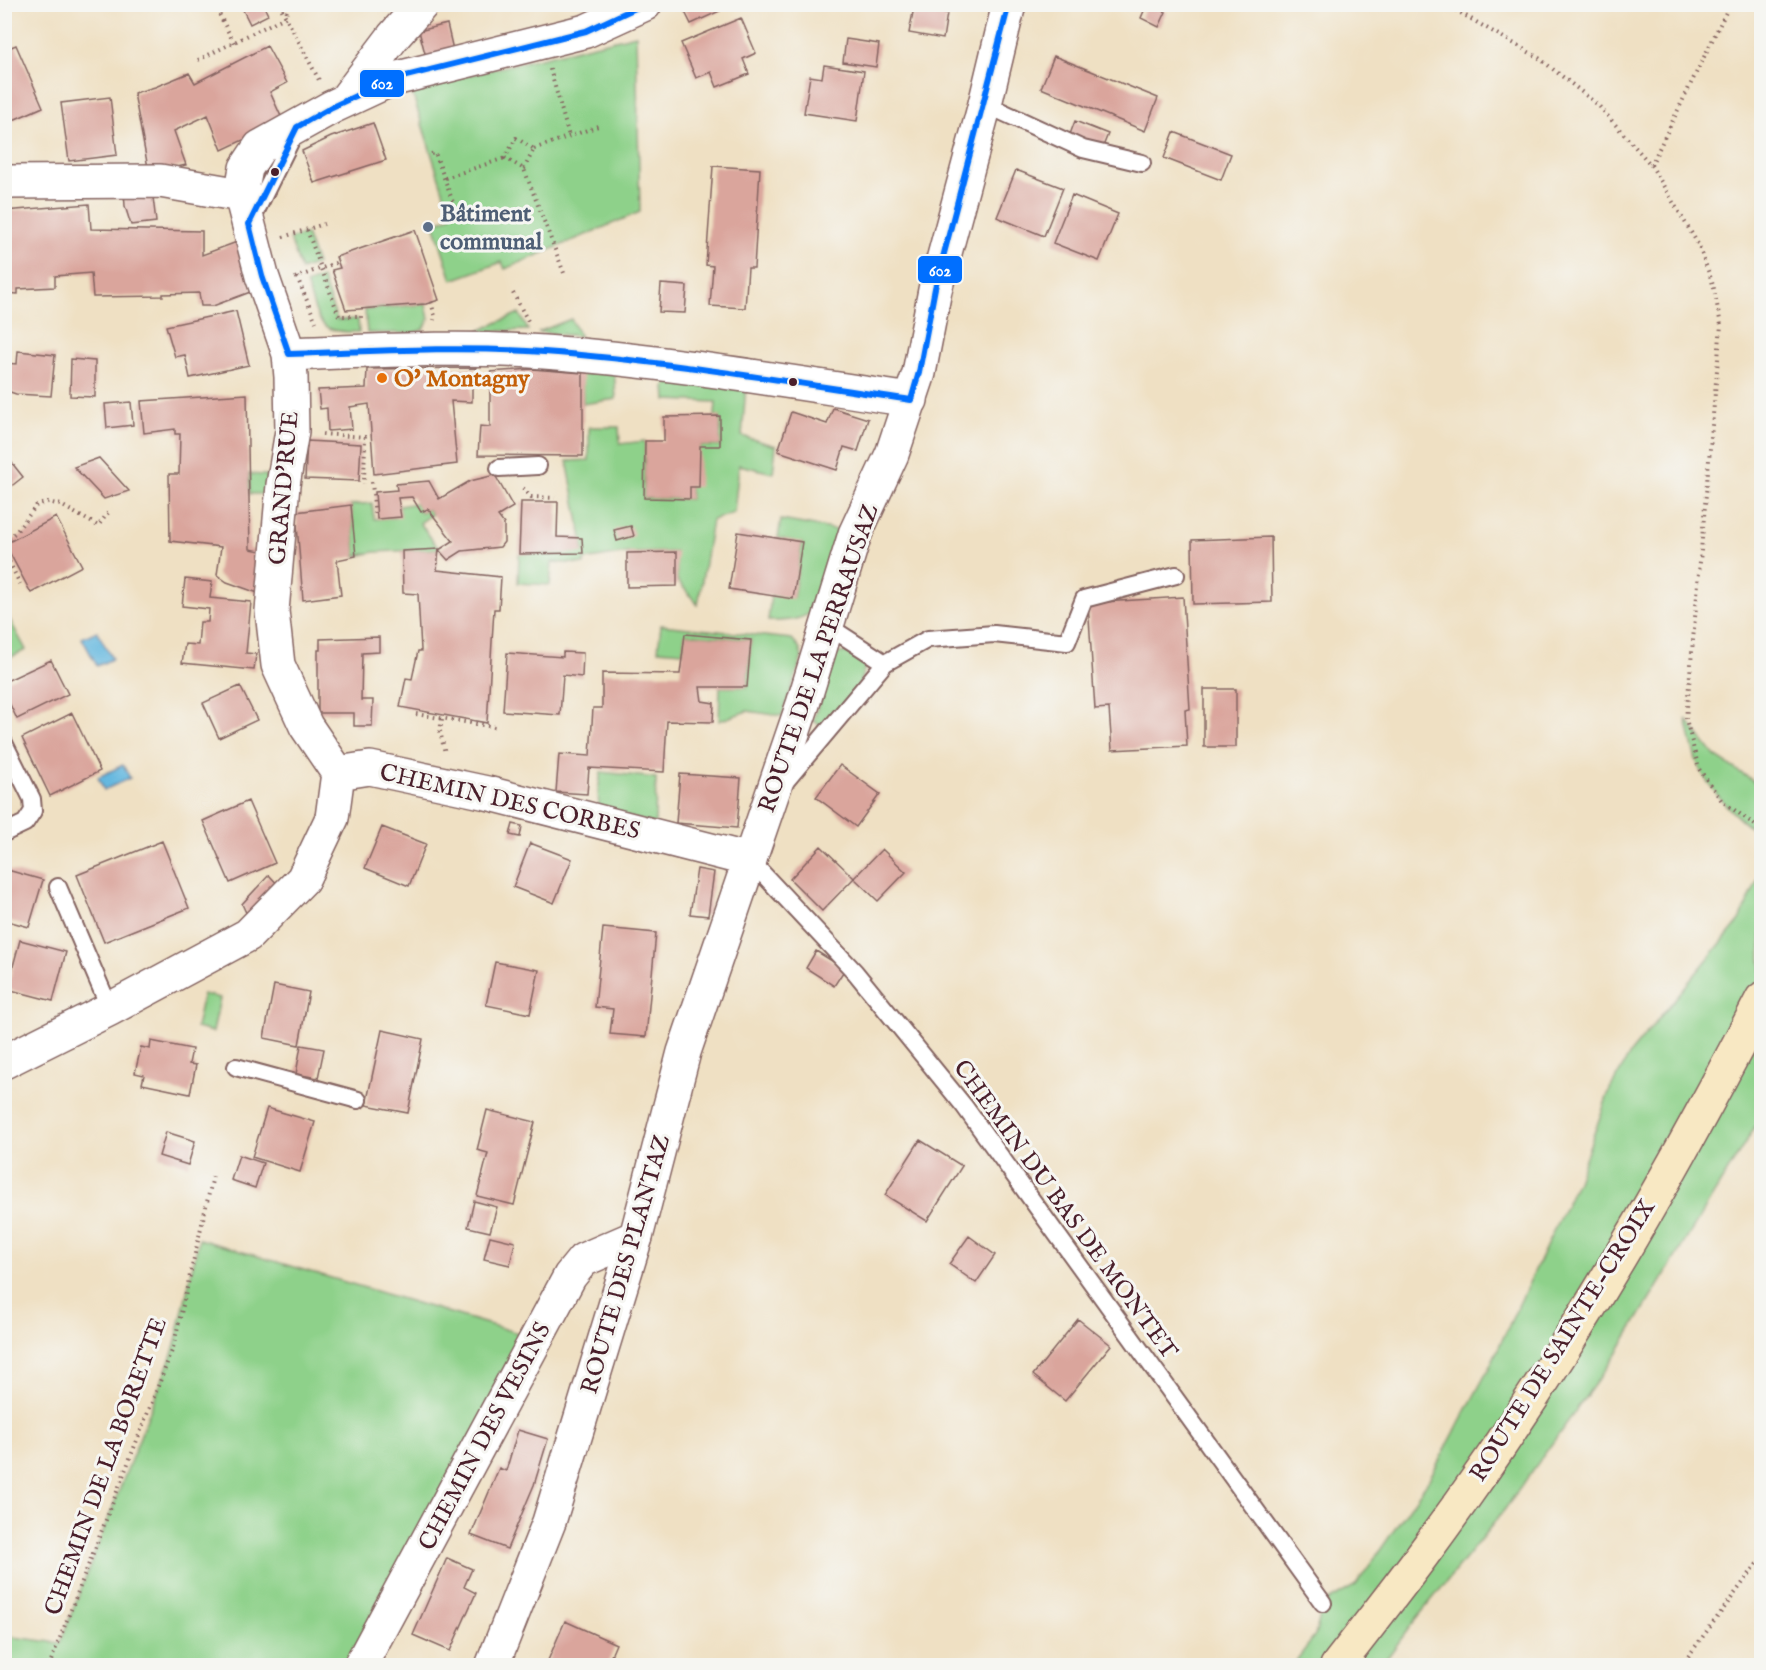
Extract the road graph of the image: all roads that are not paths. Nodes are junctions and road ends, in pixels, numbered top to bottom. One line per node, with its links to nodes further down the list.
1 (422, 4): 4 (street)
2 (645, 4): 4 (street)
3 (1009, 4): 5 (street, ROUTE DE LA PERRAUSAZ)
4 (337, 105): 8 (street)
5 (985, 105): 6 (lane); 10 (street, ROUTE DE LA PERRAUSAZ)
6 (1142, 163)
7 (4, 182): 8 (street)
8 (257, 226): 9 (street, GRAND'RUE)
9 (289, 354): 10 (street); 17 (street, GRAND'RUE)
10 (911, 400): 14 (street, ROUTE DE LA PERRAUSAZ)
11 (538, 466): 12 (lane)
12 (499, 468)
13 (1176, 575): 15 (lane)
14 (828, 626): 15 (lane); 18 (street, ROUTE DE LA PERRAUSAZ)
15 (885, 663): 18 (lane)
16 (4, 743): 19 (lane)
17 (338, 773): 20 (street, CHEMIN DES CORBES); 23 (street)
18 (769, 801): 20 (street, ROUTE DE LA PERRAUSAZ)
19 (4, 833)
20 (750, 860): 27 (street, ROUTE DES PLANTAZ); 28 (lane, CHEMIN DU BAS DE MONTET)
21 (58, 887): 23 (lane)
22 (1761, 999): 31 (main road, ROUTE DE SAINTE-CROIX)
23 (110, 1010): 24 (street)
24 (4, 1062)
25 (236, 1067): 26 (lane)
26 (358, 1100)
27 (636, 1237): 29 (street, CHEMIN DES VESINS); 30 (street, ROUTE DES PLANTAZ)
28 (1323, 1603)
29 (360, 1665)
30 (492, 1665)
31 (1337, 1665)

